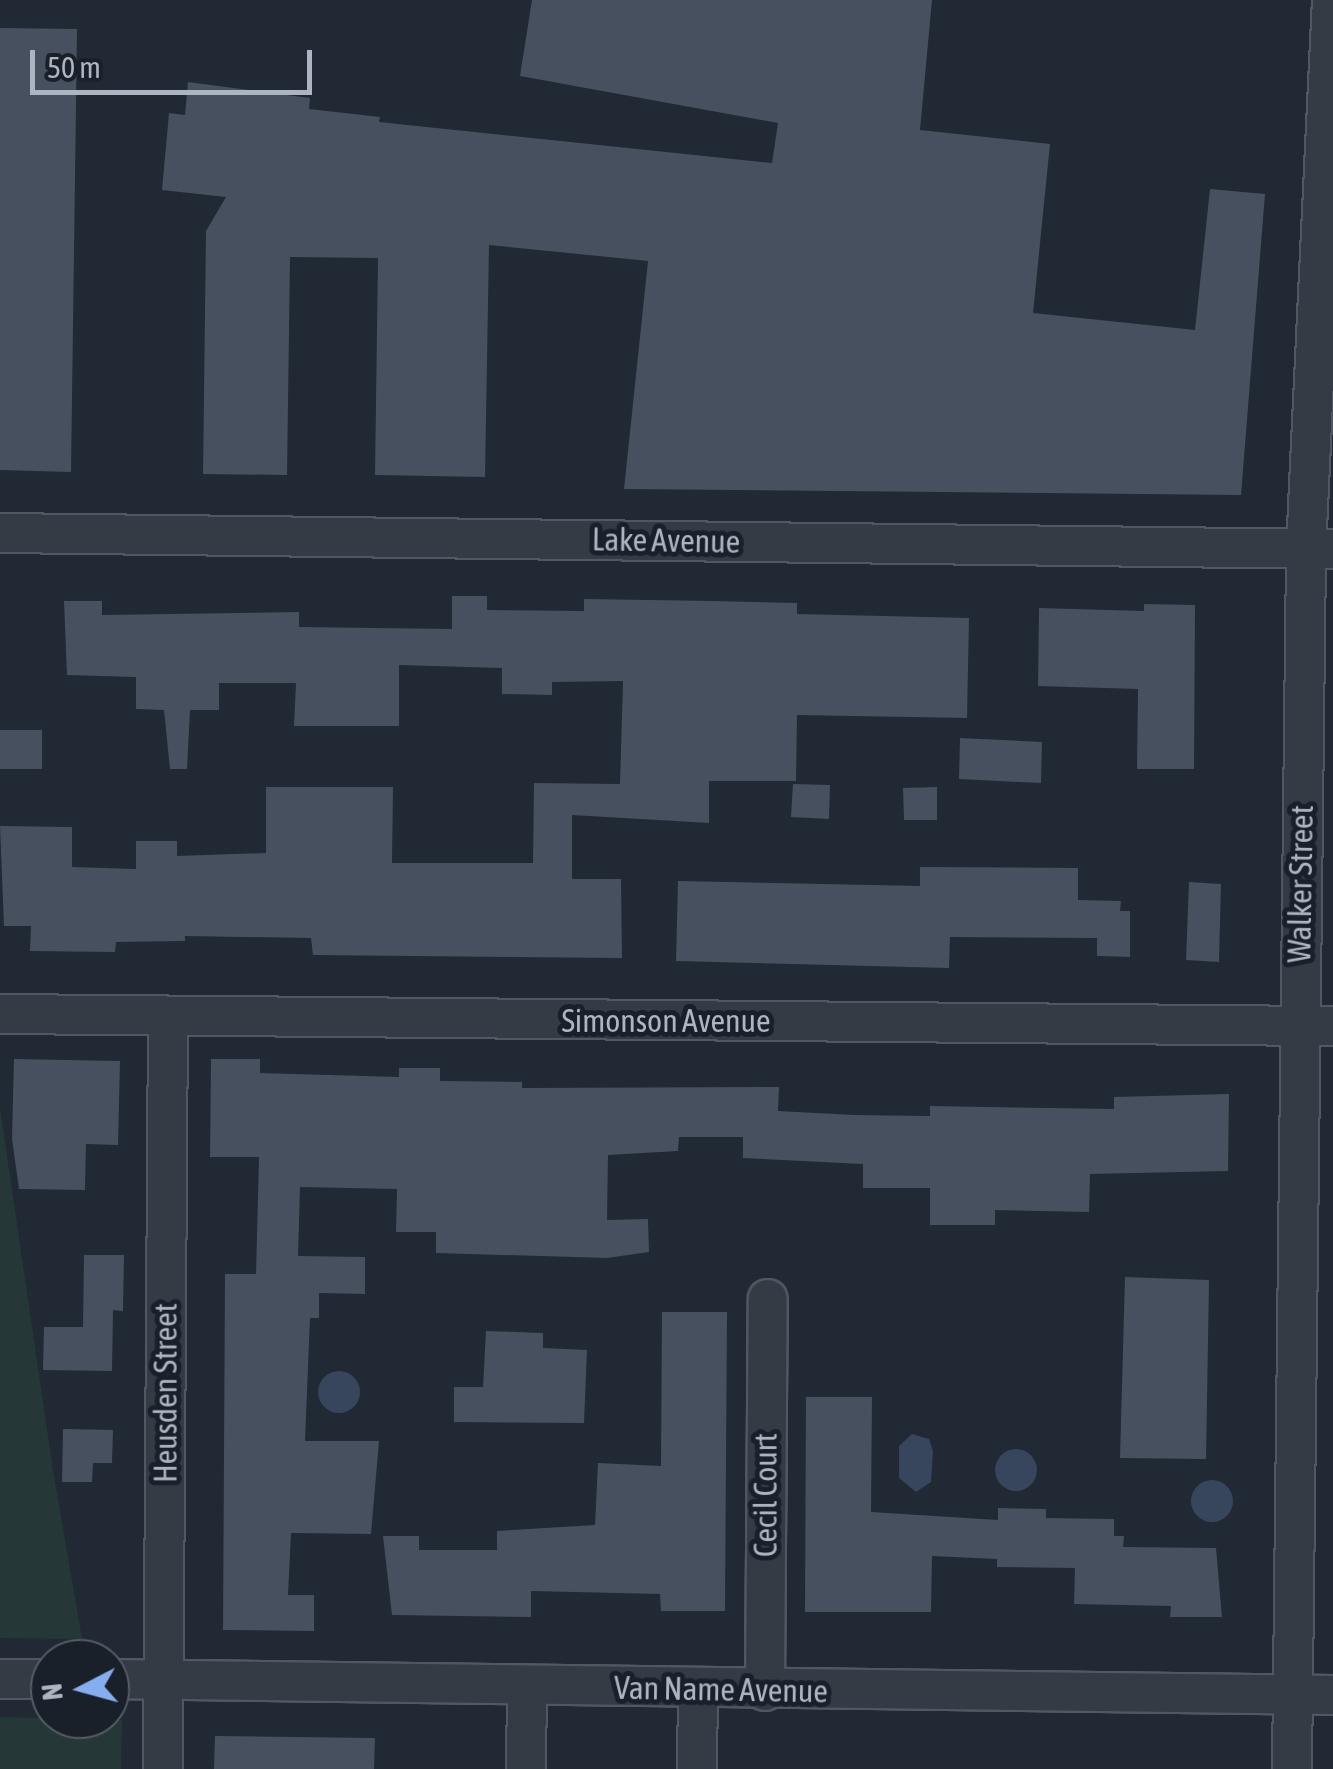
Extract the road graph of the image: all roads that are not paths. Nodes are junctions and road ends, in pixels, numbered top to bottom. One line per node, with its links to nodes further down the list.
1 (1332, 0): 3 (street, Walker Street)
2 (0, 533): 3 (street, Lake Avenue)
3 (1319, 549): 6 (street, Walker Street)
4 (0, 1014): 5 (street, Simonson Avenue)
5 (168, 1018): 6 (street, Simonson Avenue); 8 (street, Heusden Street)
6 (1316, 1026): 15 (street, Walker Street)
7 (768, 1299): 14 (street, Cecil Court)
8 (164, 1678): 11 (street, Van Name Avenue); 12 (street, Van Name Avenue); 17 (street, Heusden Street)
9 (0, 1679): 10 (street)
10 (30, 1679)
11 (130, 1679)
12 (527, 1686): 13 (street, Van Name Avenue); 18 (street)
13 (698, 1690): 14 (street, Van Name Avenue); 19 (street)
14 (765, 1691): 15 (street, Van Name Avenue)
15 (1291, 1694): 16 (street, Van Name Avenue); 20 (street, Walker Street)
16 (1333, 1695)
17 (163, 1769)
18 (526, 1769)
19 (697, 1769)
20 (1292, 1769)

